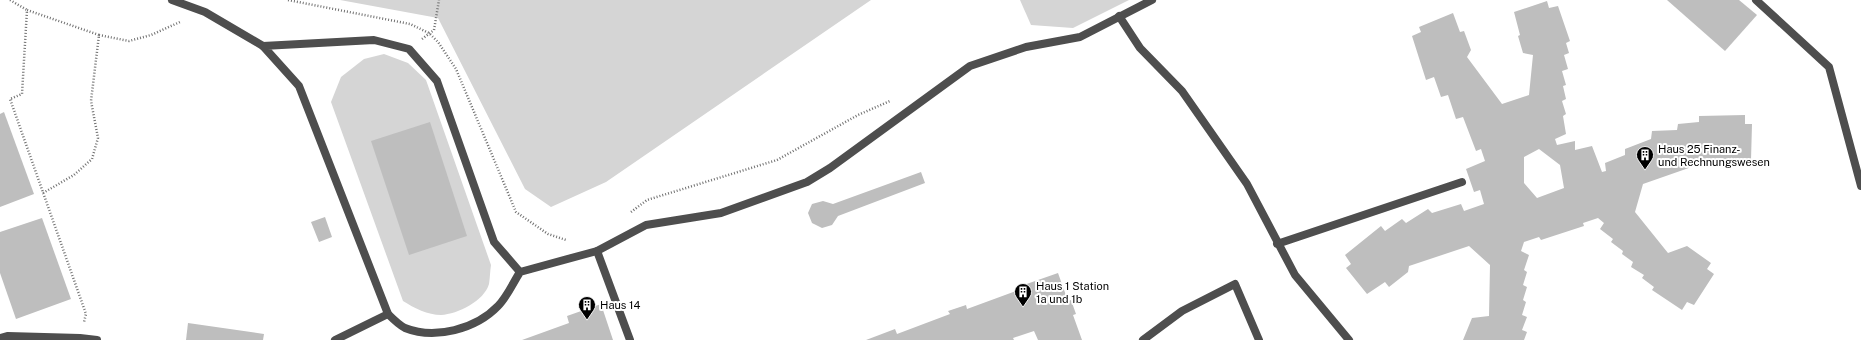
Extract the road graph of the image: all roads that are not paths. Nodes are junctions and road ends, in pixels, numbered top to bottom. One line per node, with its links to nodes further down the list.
1 (172, 0): 5 (lane)
2 (1152, 0): 4 (lane)
3 (1756, 0): 7 (lane)
4 (1120, 16): 8 (lane); 9 (lane)
5 (263, 46): 10 (lane); 11 (lane)
6 (1462, 182): 8 (lane)
7 (1861, 186)
8 (1277, 244): 18 (lane)
9 (597, 251): 10 (lane); 15 (lane)
10 (520, 272): 11 (lane)
11 (388, 314): 14 (lane)
12 (0, 338): 13 (lane)
13 (97, 340)
14 (335, 340)
15 (630, 340)
16 (1143, 340): 17 (lane)
17 (1259, 340)
18 (1349, 340)

